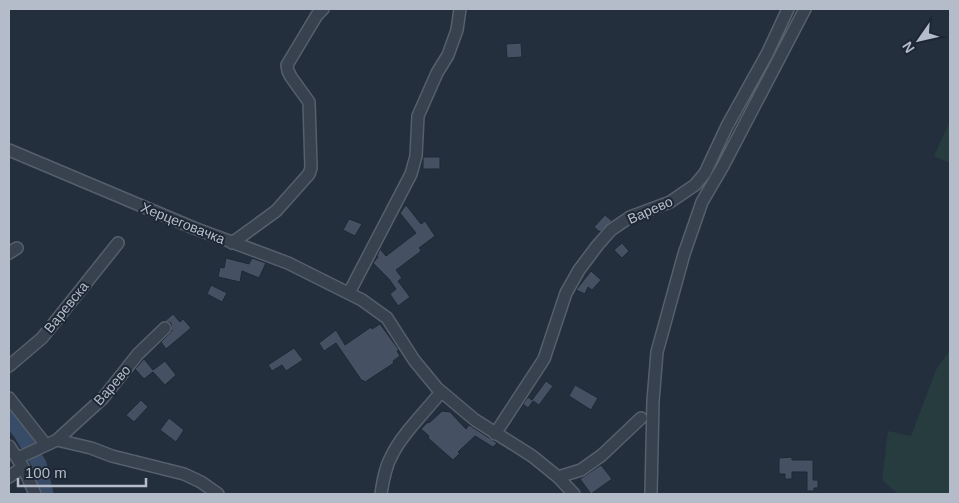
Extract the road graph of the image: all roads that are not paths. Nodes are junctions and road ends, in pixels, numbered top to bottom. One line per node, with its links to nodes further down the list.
1 (323, 9): 9 (street, Херцеговачка)
2 (460, 9): 10 (street)
3 (788, 9): 6 (street, Варево)
4 (805, 9): 7 (street)
5 (9, 150): 9 (street, Херцеговачка)
6 (704, 173): 7 (street); 16 (street, Варево)
7 (714, 181): 27 (street)
8 (118, 243): 12 (street, Варевска)
9 (232, 243): 10 (street)
10 (349, 293): 13 (street)
11 (165, 328): 17 (street, Варево)
12 (9, 366)
13 (441, 392): 16 (street); 25 (street)
14 (9, 398): 19 (street)
15 (641, 418): 22 (street)
16 (495, 434): 22 (street)
17 (57, 440): 19 (street, Варево); 24 (street)
18 (9, 446): 20 (street)
19 (43, 446): 20 (street, Варево)
20 (22, 460): 21 (street, Варево); 23 (street)
21 (9, 477)
22 (558, 477): 26 (street)
23 (35, 494)
24 (218, 494)
25 (381, 494)
26 (574, 494)
27 (651, 494)

